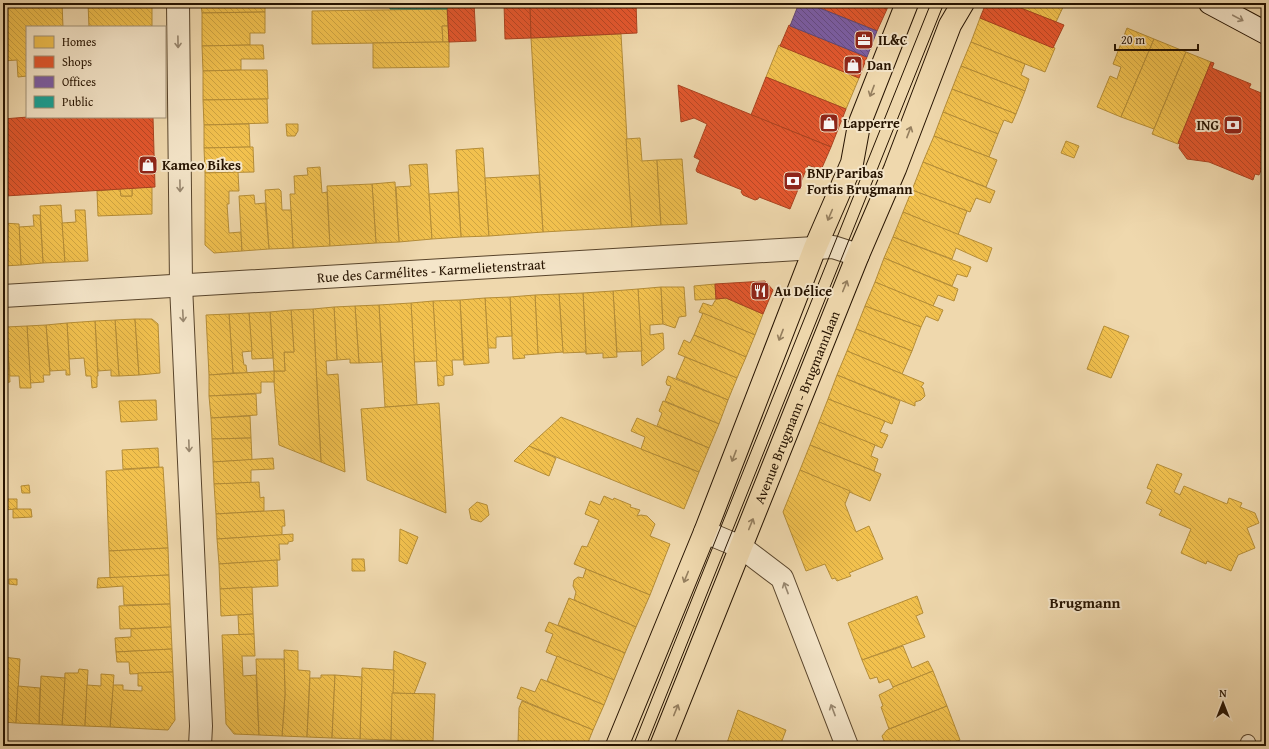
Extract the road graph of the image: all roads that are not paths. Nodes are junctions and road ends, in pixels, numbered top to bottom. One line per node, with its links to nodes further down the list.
1 (178, 3): 8 (street, one-way to 8)
2 (907, 3): 6 (main road, one-way to 6)
3 (963, 3): 7 (main road, Avenue Brugmann - Brugmannlaan, one-way to 3)
4 (1210, 3): 5 (street, one-way to 5)
5 (1266, 33)
6 (815, 248): 7 (street, Rue des Carmélites - Karmelietenstraat); 8 (street, Rue des Carmélites - Karmelietenstraat); 10 (main road, one-way to 10)
7 (858, 255): 11 (main road, Avenue Brugmann - Brugmannlaan, one-way to 7)
8 (181, 285): 9 (street, Rue des Carmélites - Karmelietenstraat); 12 (street, one-way to 12)
9 (3, 296)
10 (705, 532): 11 (street); 13 (main road, one-way to 13)
11 (741, 547): 14 (main road, Avenue Brugmann - Brugmannlaan, one-way to 11); 15 (street, one-way to 11)
12 (200, 746)
13 (617, 746)
14 (661, 746)
15 (847, 746)

